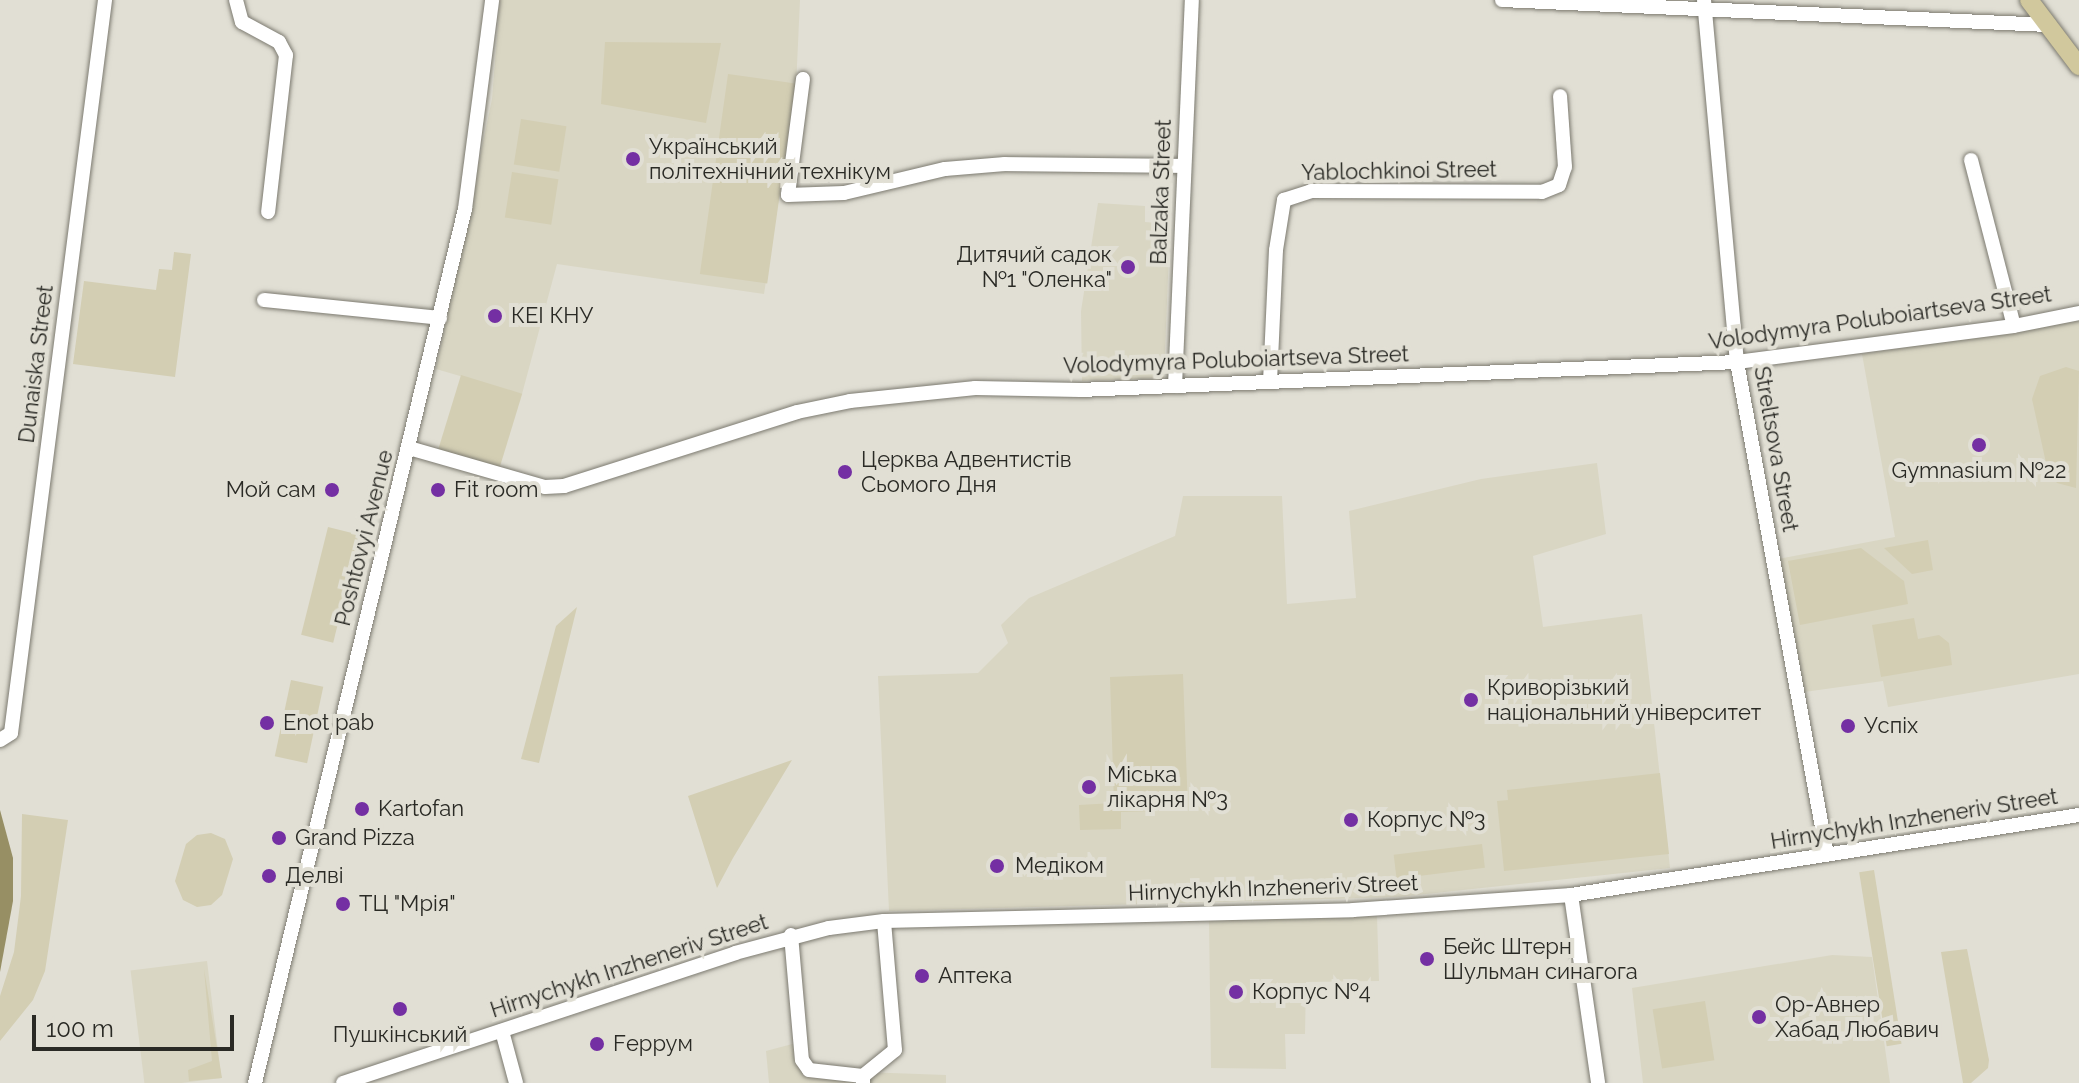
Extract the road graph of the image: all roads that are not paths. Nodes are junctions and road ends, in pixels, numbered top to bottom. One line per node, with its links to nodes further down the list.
1 (105, 0): 23 (street, Dunaiska Street)
2 (236, 0): 14 (street)
3 (492, 0): 17 (street, Poshtovyi Avenue)
4 (1192, 0): 13 (street, Balzaka Street)
5 (1502, 0): 7 (street)
6 (2029, 0): 8 (main road)
7 (1704, 7): 8 (street); 19 (street, Streltsova Street)
8 (2049, 25): 9 (main road)
9 (2079, 66)
10 (803, 79): 13 (street)
11 (1560, 96): 20 (street, Yablochkinoi Street)
12 (1971, 160): 18 (street)
13 (1183, 166): 21 (street, Balzaka Street)
14 (268, 212)
15 (264, 300): 17 (street)
16 (2079, 313): 18 (street, Volodymyra Poluboiartseva Street)
17 (440, 318): 22 (street, Poshtovyi Avenue)
18 (2014, 326): 19 (street, Volodymyra Poluboiartseva Street)
19 (1737, 362): 20 (street, Volodymyra Poluboiartseva Street); 25 (street, Streltsova Street)
20 (1270, 382): 21 (street, Volodymyra Poluboiartseva Street)
21 (1175, 386): 22 (street, Volodymyra Poluboiartseva Street)
22 (409, 448): 31 (street, Poshtovyi Avenue)
23 (5, 737)
24 (2079, 815): 25 (street, Hirnychykh Inzheneriv Street)
25 (1827, 855): 26 (street, Hirnychykh Inzheneriv Street)
26 (1571, 895): 27 (street, Hirnychykh Inzheneriv Street); 34 (street)
27 (884, 921): 28 (street, Hirnychykh Inzheneriv Street); 30 (street)
28 (791, 935): 29 (street, Hirnychykh Inzheneriv Street); 30 (street)
29 (502, 1031): 32 (street, Hirnychykh Inzheneriv Street); 33 (street)
30 (863, 1079)
31 (255, 1083)
32 (343, 1083)
33 (516, 1083)
34 (1598, 1083)

